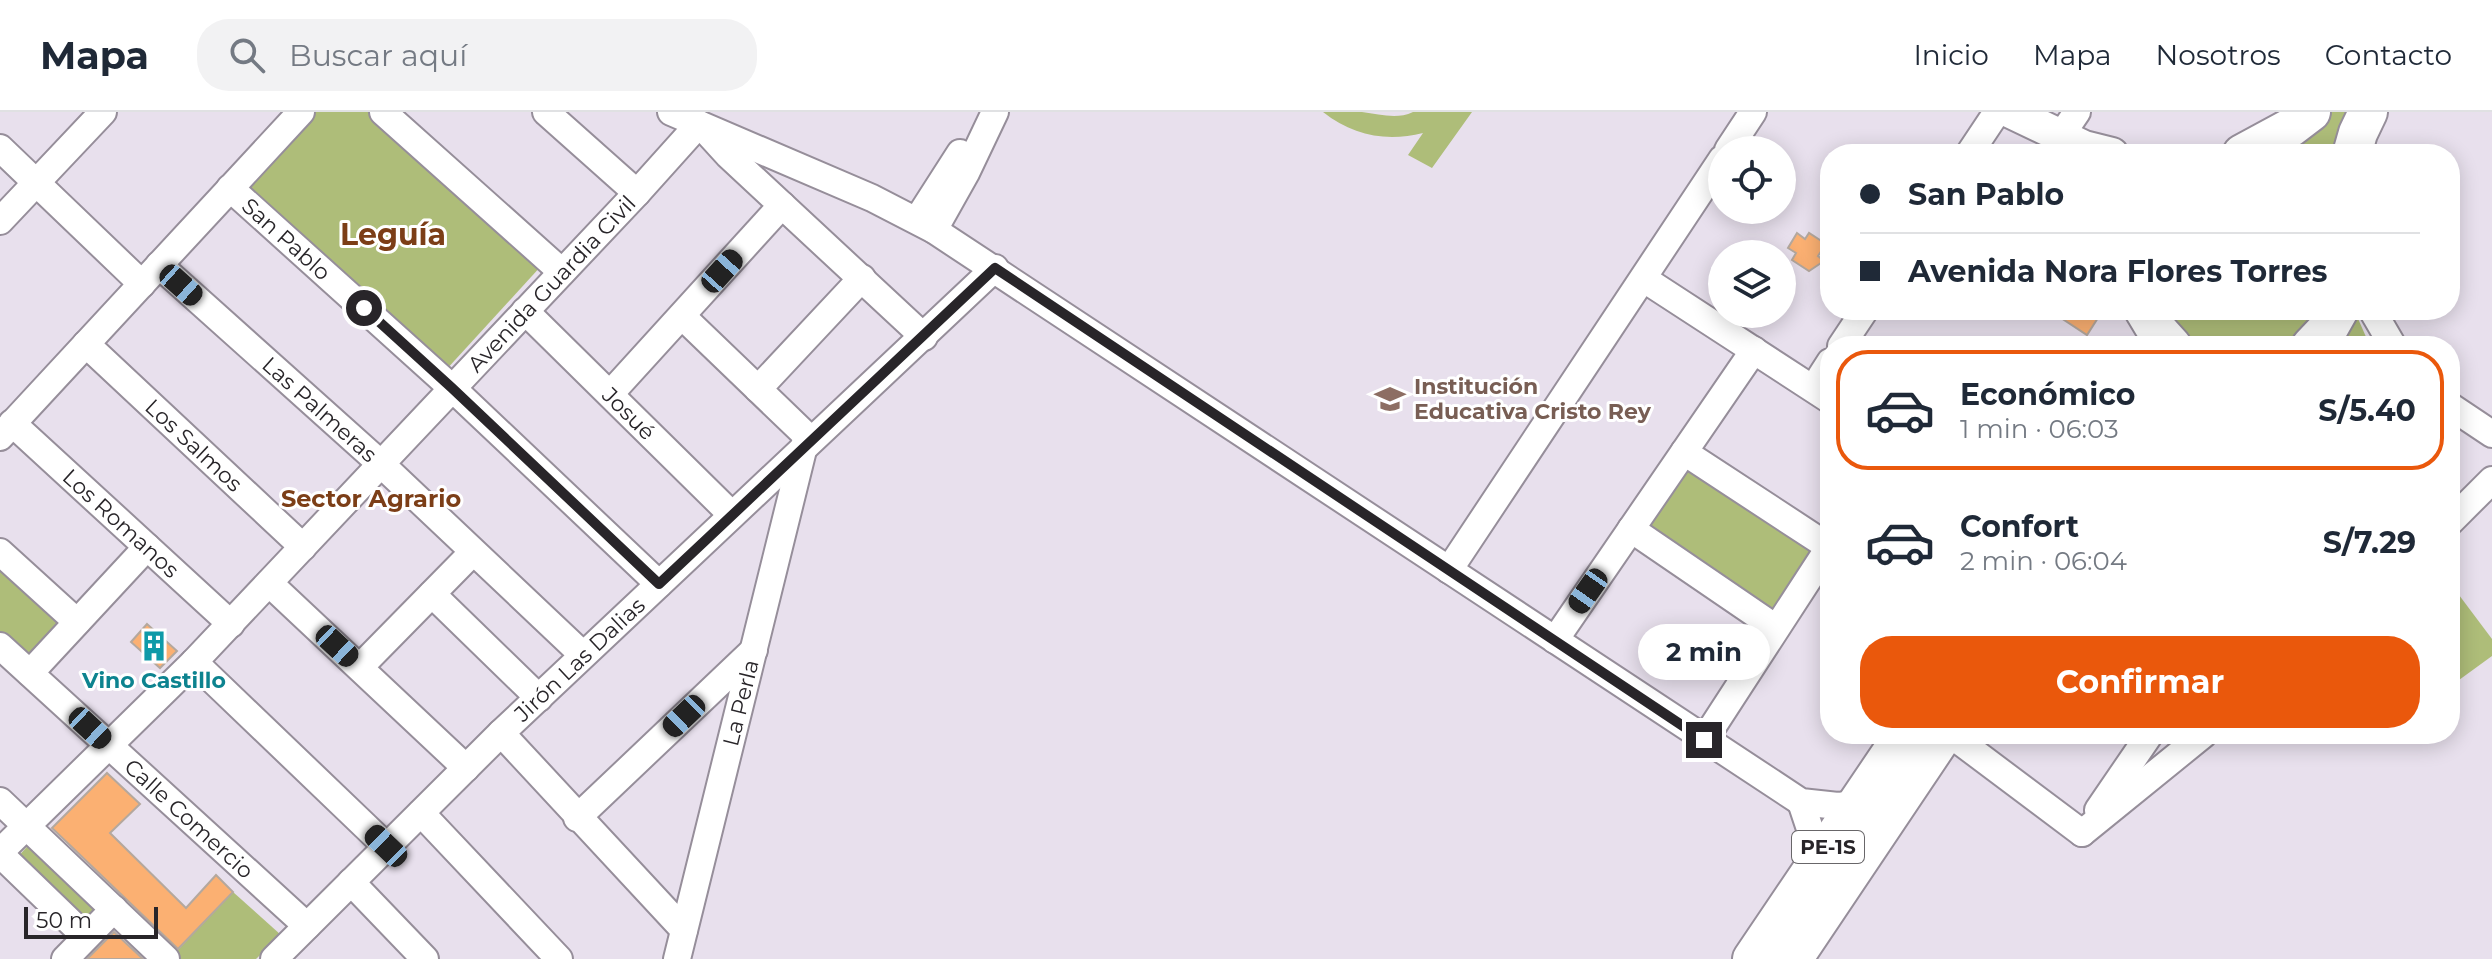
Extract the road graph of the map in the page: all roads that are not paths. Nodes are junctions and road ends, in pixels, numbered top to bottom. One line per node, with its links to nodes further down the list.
1 (103, 112): 21 (street)
2 (301, 112): 22 (street)
3 (383, 112): 28 (street)
4 (546, 112): 23 (street)
5 (671, 112): 12 (street)
6 (993, 112): 26 (street)
7 (1753, 112): 14 (street)
8 (1997, 112): 15 (street)
9 (2009, 112): 13 (main road)
10 (2311, 112): 17 (highway)
11 (2368, 112): 18 (highway)
12 (699, 124): 23 (street, Avenida Guardia Civil); 24 (street); 26 (street)
13 (2064, 134): 16 (main road)
14 (1737, 136)
15 (1976, 144)
16 (2088, 144)
17 (2260, 144)
18 (2355, 144)
19 (0, 148): 21 (street, Las Palmeras)
20 (1708, 181): 29 (street)
21 (36, 184): 25 (street); 30 (street, Las Palmeras)
22 (230, 188): 30 (street); 45 (street, San Pablo)
23 (637, 193): 28 (street, Avenida Guardia Civil)
24 (782, 205): 31 (street); 34 (street)
25 (0, 221)
26 (925, 225): 27 (street)
27 (995, 268): 40 (street, Jirón Las Dalias); 64 (street)
28 (562, 272): 33 (street, Avenida Guardia Civil)
29 (1649, 272): 32 (street); 42 (street); 64 (street)
30 (150, 275): 41 (street); 53 (street, Las Palmeras)
31 (862, 278): 40 (street); 46 (street)
32 (1708, 304)
33 (525, 311): 45 (street, Avenida Guardia Civil); 47 (street, Josué)
34 (682, 316): 46 (street); 47 (street)
35 (2149, 320): 38 (highway)
36 (2333, 320): 39 (highway)
37 (1748, 328): 43 (street)
38 (2163, 336)
39 (2320, 336)
40 (924, 337): 51 (street, Jirón Las Dalias)
41 (86, 344): 49 (street); 60 (street, Los Salmos)
42 (1754, 350): 44 (street); 52 (street)
43 (1820, 375)
44 (1820, 377)
45 (452, 388): 53 (street, Avenida Guardia Civil); 66 (street, San Pablo)
46 (758, 389): 51 (street)
47 (610, 394): 56 (street, Josué)
48 (2460, 413): 50 (street)
49 (6, 430): 59 (street, Los Romanos)
50 (2492, 434)
51 (808, 443): 56 (street, Jirón Las Dalias); 73 (street, La Perla)
52 (1684, 452): 57 (street); 58 (street)
53 (381, 464): 60 (street, Avenida Guardia Civil); 62 (street, Las Palmeras)
54 (2492, 480): 55 (street)
55 (2460, 512)
56 (732, 515): 66 (street, Jirón Las Dalias)
57 (1631, 529): 70 (street); 71 (street)
58 (1820, 540)
59 (147, 547): 68 (street); 69 (street, Los Romanos)
60 (303, 547): 65 (street, Avenida Guardia Civil)
61 (0, 552): 68 (street)
62 (473, 552): 67 (street); 74 (street, Las Palmeras)
63 (1820, 562): 70 (street)
64 (1449, 570): 71 (street)
65 (269, 583): 69 (street, Avenida Guardia Civil); 76 (street)
66 (659, 584): 74 (street, Jirón Las Dalias)
67 (432, 594): 76 (street); 78 (street)
68 (77, 622): 77 (street)
69 (231, 624): 75 (street, Avenida Guardia Civil)
70 (1776, 628): 80 (street)
71 (1555, 640): 80 (street)
72 (0, 646): 77 (street, Calle Comercio)
73 (754, 650): 92 (street); 101 (street, La Perla)
74 (583, 655): 78 (street, Jirón Las Dalias)
75 (194, 662): 86 (street, Avenida Guardia Civil); 95 (street)
76 (360, 667): 87 (street)
77 (30, 673): 86 (street, Calle Comercio)
78 (539, 698): 79 (street, Jirón Las Dalias)
79 (501, 733): 87 (street, Jirón Las Dalias); 92 (street)
80 (1704, 740): 89 (street)
81 (1897, 744): 90 (highway, PE-1S)
82 (1940, 744): 103 (highway, PE-1S)
83 (1961, 744): 94 (street)
84 (2143, 744): 94 (street)
85 (2192, 744): 94 (street)
86 (109, 746): 93 (street, Avenida Guardia Civil); 100 (street, Calle Comercio)
87 (466, 768): 91 (street, Jirón Las Dalias)
88 (0, 801): 93 (street)
89 (1801, 802): 90 (street); 97 (street)
90 (1857, 804): 97 (highway, PE-1S)
91 (421, 813): 95 (street, Jirón Las Dalias); 108 (street)
92 (577, 818): 101 (street)
93 (26, 826): 96 (street, Avenida Guardia Civil); 99 (street)
94 (2082, 833)
95 (386, 846): 98 (street, Jirón Las Dalias)
96 (0, 853): 102 (street)
97 (1812, 871): 103 (highway, PE-1S)
98 (351, 882): 100 (street, Jirón Las Dalias); 107 (street)
99 (114, 909): 102 (street); 105 (street)
100 (307, 926): 106 (street, Jirón Las Dalias)
101 (684, 930): 109 (street, La Perla)
102 (86, 937): 104 (street)
103 (1789, 945): 110 (highway, PE-1S)
104 (65, 959)
105 (166, 959)
106 (274, 959)
107 (425, 959)
108 (559, 959)
109 (677, 959)
110 (1752, 959)

